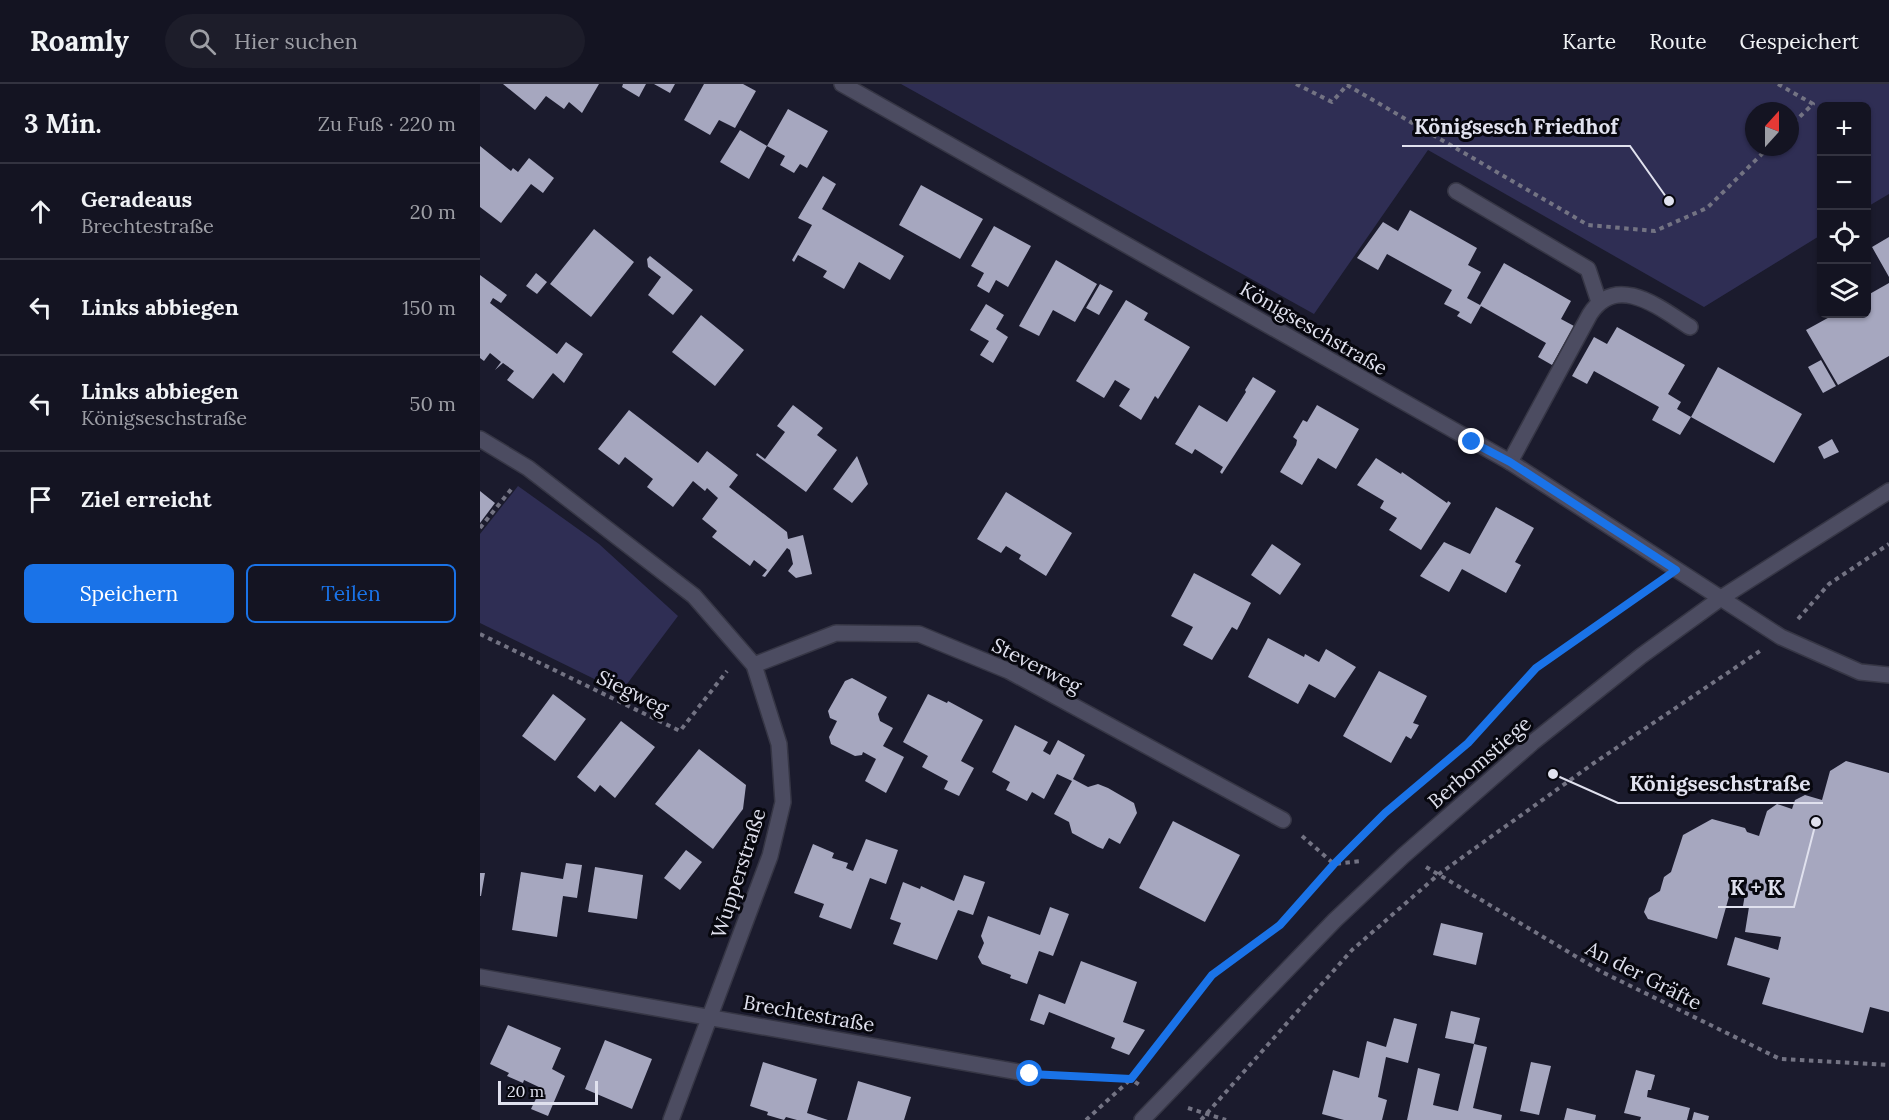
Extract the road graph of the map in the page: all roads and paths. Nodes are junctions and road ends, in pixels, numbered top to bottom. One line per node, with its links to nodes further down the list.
1 (842, 84): 11 (street, Königseschstraße)
2 (1296, 84): 4 (path)
3 (1778, 84): 5 (path)
4 (1347, 85): 6 (path)
5 (1799, 117)
6 (1760, 156)
7 (1456, 191): 8 (street)
8 (1599, 302): 9 (street); 11 (street)
9 (1690, 327)
10 (480, 439): 12 (street, Wupperstraße)
11 (1510, 462): 16 (street, Königseschstraße)
12 (528, 468): 14 (path); 20 (street, Wupperstraße)
13 (1889, 491): 17 (street, Berbomstiege)
14 (480, 528)
15 (1889, 544): 19 (path)
16 (1676, 570): 17 (street, Königseschstraße); 24 (path)
17 (1721, 598): 19 (street, Königseschstraße); 23 (street, Berbomstiege)
18 (480, 634): 20 (path, Siegweg)
19 (1781, 637): 21 (street, Königseschstraße); 25 (path)
20 (754, 665): 22 (street, Steverweg); 27 (street, Wupperstraße)
21 (1889, 675)
22 (1283, 820): 24 (path)
23 (1404, 856): 24 (path); 25 (path, An der Gräfte); 34 (street, Berbomstiege)
24 (1334, 864): 30 (path)
25 (1439, 874): 28 (path, An der Gräfte); 31 (path)
26 (480, 977): 27 (street, Brechtestraße)
27 (710, 1016): 29 (street, Brechtestraße); 32 (street, Wupperstraße)
28 (1889, 1065)
29 (1030, 1074): 30 (path)
30 (1131, 1079): 33 (path)
31 (1208, 1114): 35 (path); 36 (path)
32 (671, 1120)
33 (1086, 1120)
34 (1142, 1120)
35 (1201, 1120)
36 (1226, 1120)

